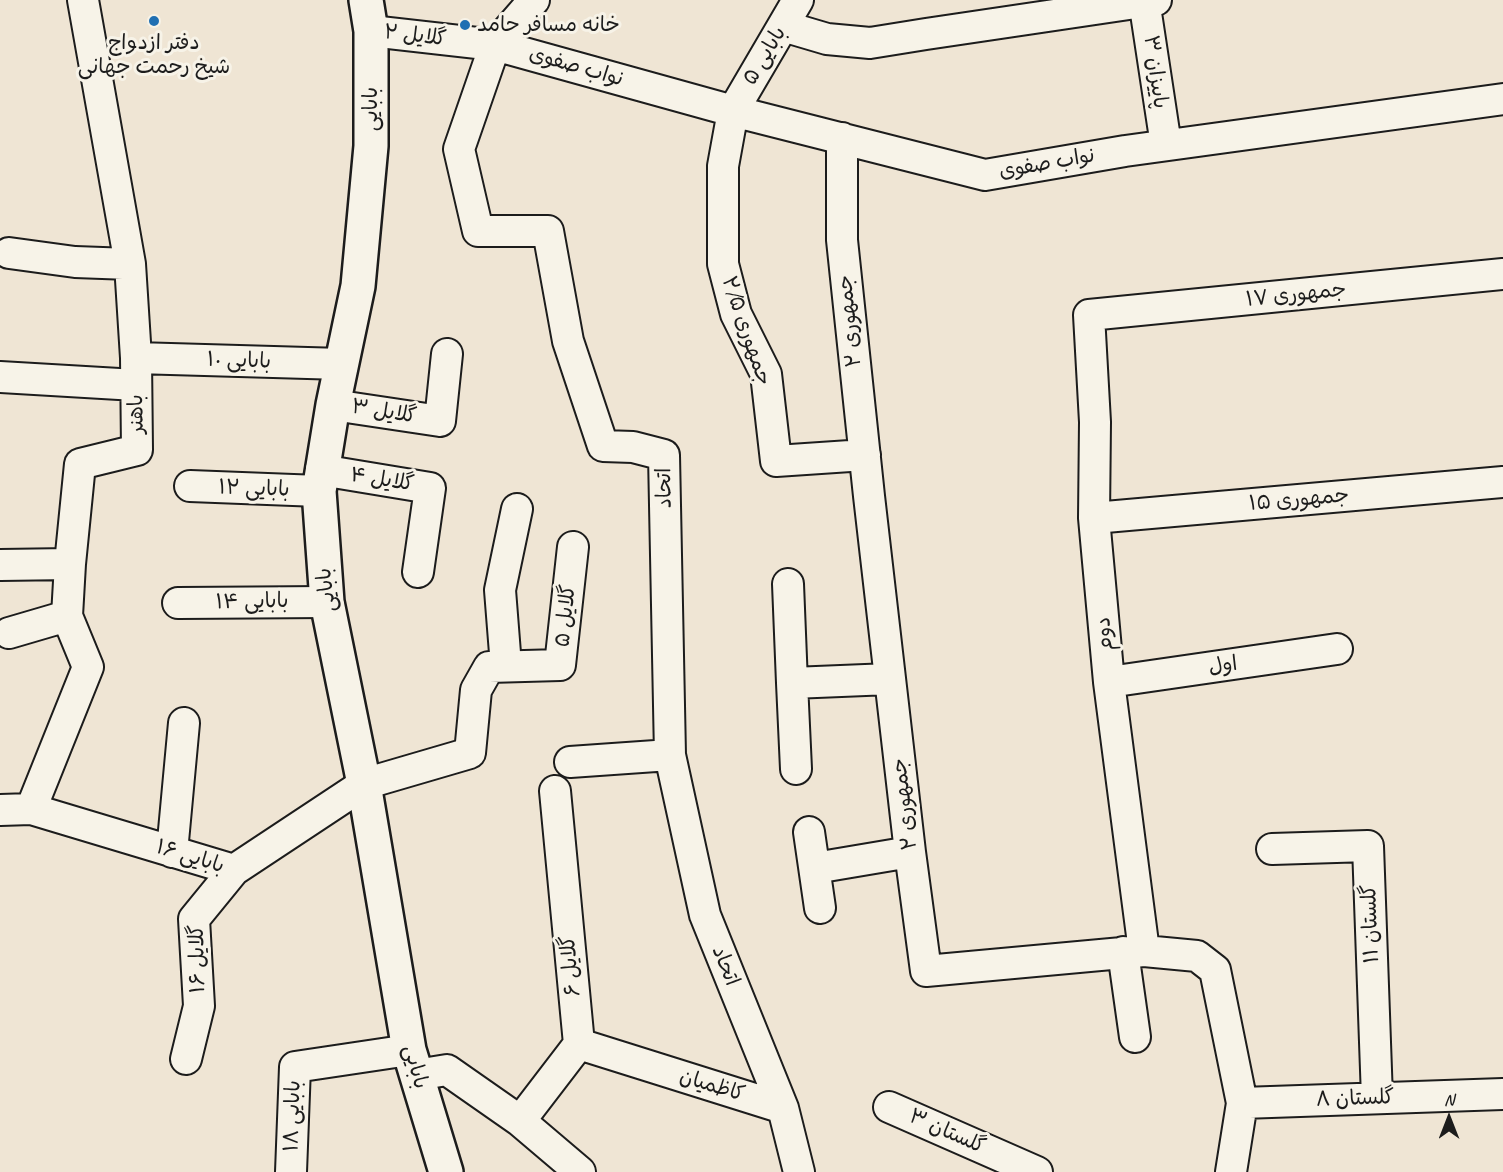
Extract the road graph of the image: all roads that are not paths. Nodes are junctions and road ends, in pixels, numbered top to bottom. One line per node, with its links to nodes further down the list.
1 (83, 0): 13 (street, باهنر)
2 (534, 0): 7 (street, اتحاد)
3 (798, 0): 6 (street, بابایی ۵)
4 (1148, 1): 6 (street); 11 (street, پاییزان ۳)
5 (369, 15): 7 (street, گلایل ۲); 17 (main road, بابایی)
6 (783, 26): 9 (street, بابایی ۵)
7 (495, 45): 9 (street, نواب صفوی); 42 (street, اتحاد)
8 (1503, 99): 11 (street, نواب صفوی)
9 (733, 111): 10 (street, نواب صفوی); 21 (street, جمهوری ۲/۵)
10 (842, 138): 11 (street, نواب صفوی); 21 (street, جمهوری ۲)
11 (1166, 145)
12 (9, 253): 13 (street)
13 (130, 264): 18 (street, باهنر)
14 (1503, 274): 15 (street, جمهوری ۱۷)
15 (1089, 315): 26 (street, دوم)
16 (447, 354): 20 (street, گلایل ۳)
17 (342, 364): 18 (street, بابایی ۱۰); 20 (main road, بابایی)
18 (136, 371): 19 (street, بابایی ۱۰); 28 (street, باهنر)
19 (0, 377)
20 (333, 405): 22 (main road, بابایی)
21 (865, 455): 38 (street, جمهوری ۲)
22 (320, 481): 24 (street, بابایی ۱۲); 30 (street, گلایل ۴); 32 (main road, بابایی)
23 (1503, 482): 26 (street, جمهوری ۱۵)
24 (190, 486)
25 (517, 509): 37 (street)
26 (1094, 518): 39 (street, دوم)
27 (573, 547): 37 (street, گلایل ۵)
28 (70, 564): 29 (street); 34 (street, باهنر)
29 (0, 565)
30 (418, 572)
31 (788, 584): 40 (street)
32 (327, 602): 33 (street, بابایی ۱۴); 45 (main road, بابایی)
33 (178, 603)
34 (67, 615): 35 (street); 47 (street, باهنر)
35 (9, 633)
36 (1337, 649): 39 (street, اول)
37 (506, 666): 45 (street, گلایل ۵)
38 (890, 679): 40 (street); 52 (street, جمهوری ۲)
39 (1109, 682): 56 (street, دوم)
40 (792, 683): 44 (street)
41 (184, 723): 51 (street)
42 (670, 755): 43 (street); 65 (street, اتحاد)
43 (570, 762)
44 (796, 769)
45 (364, 784): 54 (street, بابایی ۱۶); 60 (main road, بابایی)
46 (555, 791): 58 (street, گلایل ۶)
47 (31, 809): 48 (street, بابایی ۱۶); 51 (street, بابایی ۱۶)
48 (0, 810)
49 (809, 832): 53 (street)
50 (1272, 849): 62 (street, گلستان ۱۱)
51 (172, 852): 54 (street, بابایی ۱۶)
52 (910, 852): 53 (street); 56 (street, جمهوری ۲)
53 (814, 868): 55 (street)
54 (234, 870): 59 (street, گلایل ۱۶)
55 (820, 908)
56 (1133, 951): 57 (street, دوم); 63 (street, جمهوری ۲)
57 (1135, 1037)
58 (579, 1044): 65 (street, کاظمیان); 66 (street)
59 (186, 1059)
60 (412, 1062): 66 (street); 67 (street, بابایی ۱۸); 68 (main road, بابایی)
61 (1503, 1094): 62 (street, گلستان ۸)
62 (1377, 1098): 63 (street, گلستان ۸)
63 (1242, 1103): 72 (street, جمهوری ۲)
64 (889, 1107): 71 (street, گلستان ۳)
65 (783, 1108): 70 (street)
66 (520, 1121): 69 (street)
67 (291, 1172)
68 (446, 1172)
69 (580, 1172)
70 (799, 1172)
71 (1037, 1172)
72 (1231, 1172)

